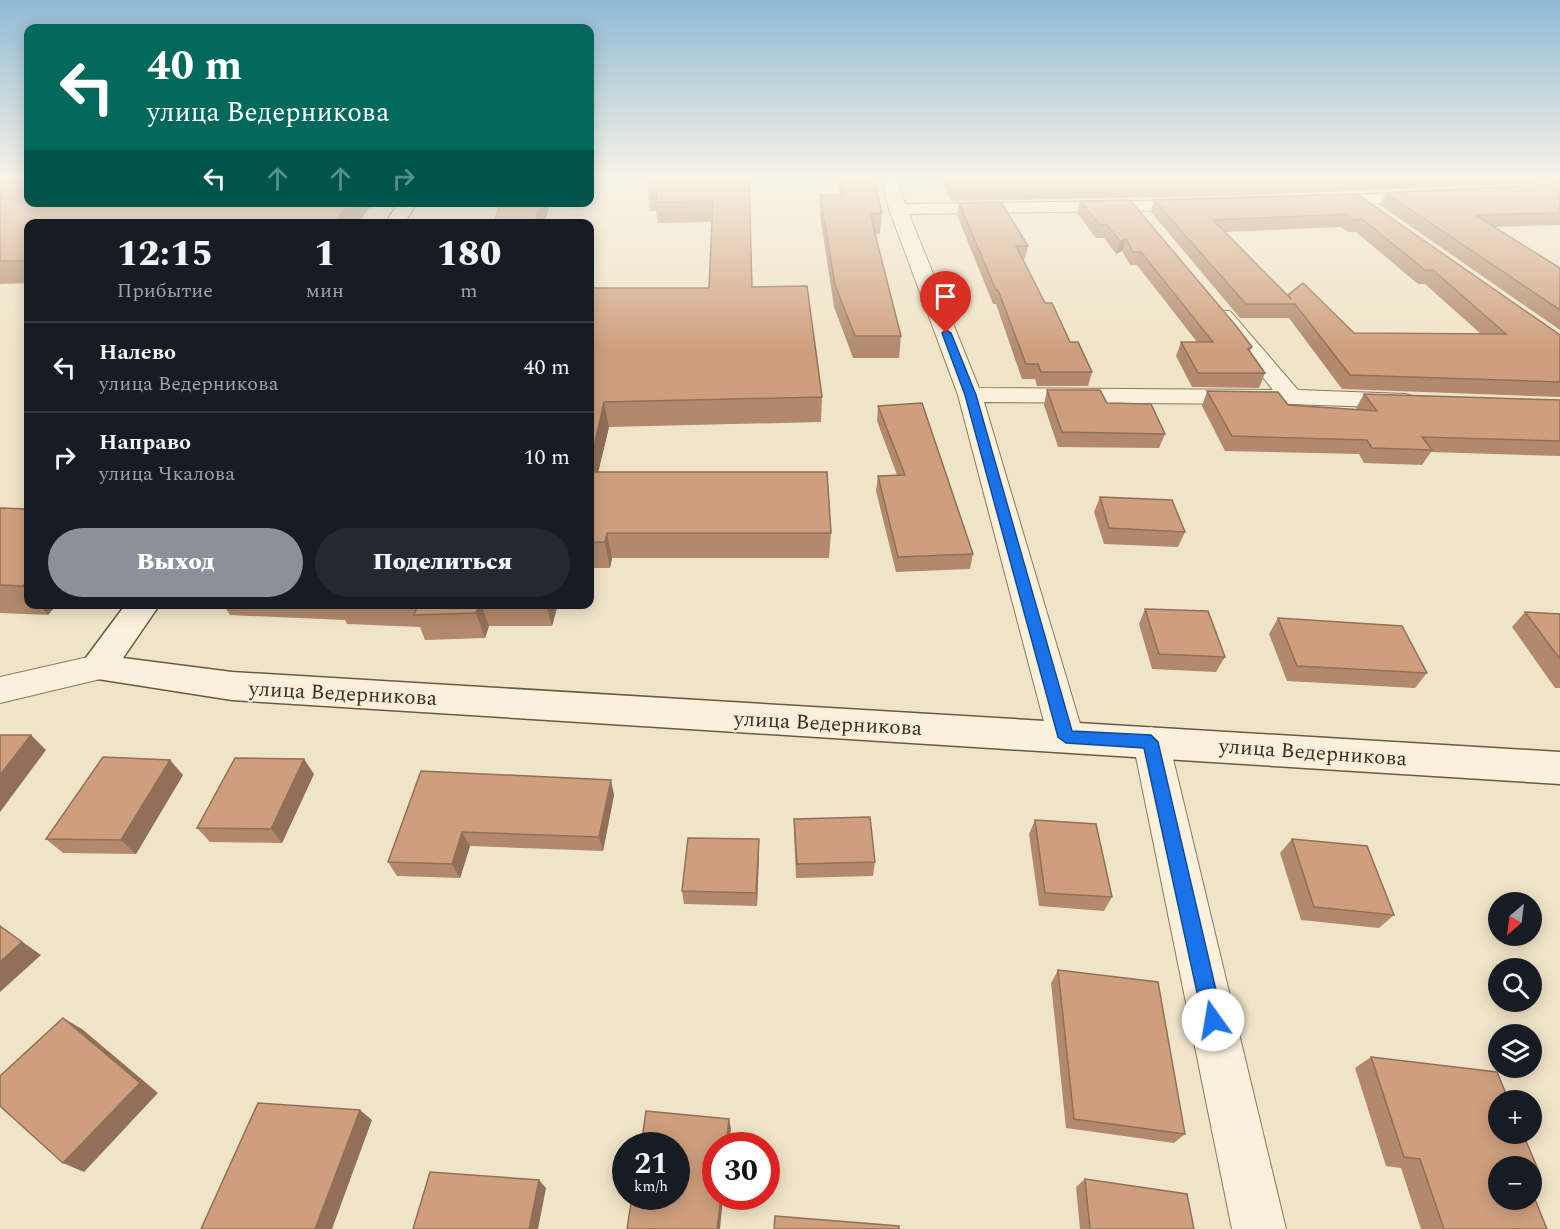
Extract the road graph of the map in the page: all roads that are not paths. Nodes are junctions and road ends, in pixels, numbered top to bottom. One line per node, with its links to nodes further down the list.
1 (908, 235): 3 (street)
2 (1209, 298): 4 (street)
3 (970, 395): 4 (street); 9 (street)
4 (1291, 397): 5 (street)
5 (1431, 402)
6 (140, 609): 7 (street)
7 (97, 668): 8 (street); 9 (street, улица Ведерникова)
8 (0, 690)
9 (1066, 737): 10 (street, улица Ведерникова)
10 (1151, 742): 11 (street, улица Ведерникова); 12 (street)
11 (1560, 768)
12 (1259, 1229)

